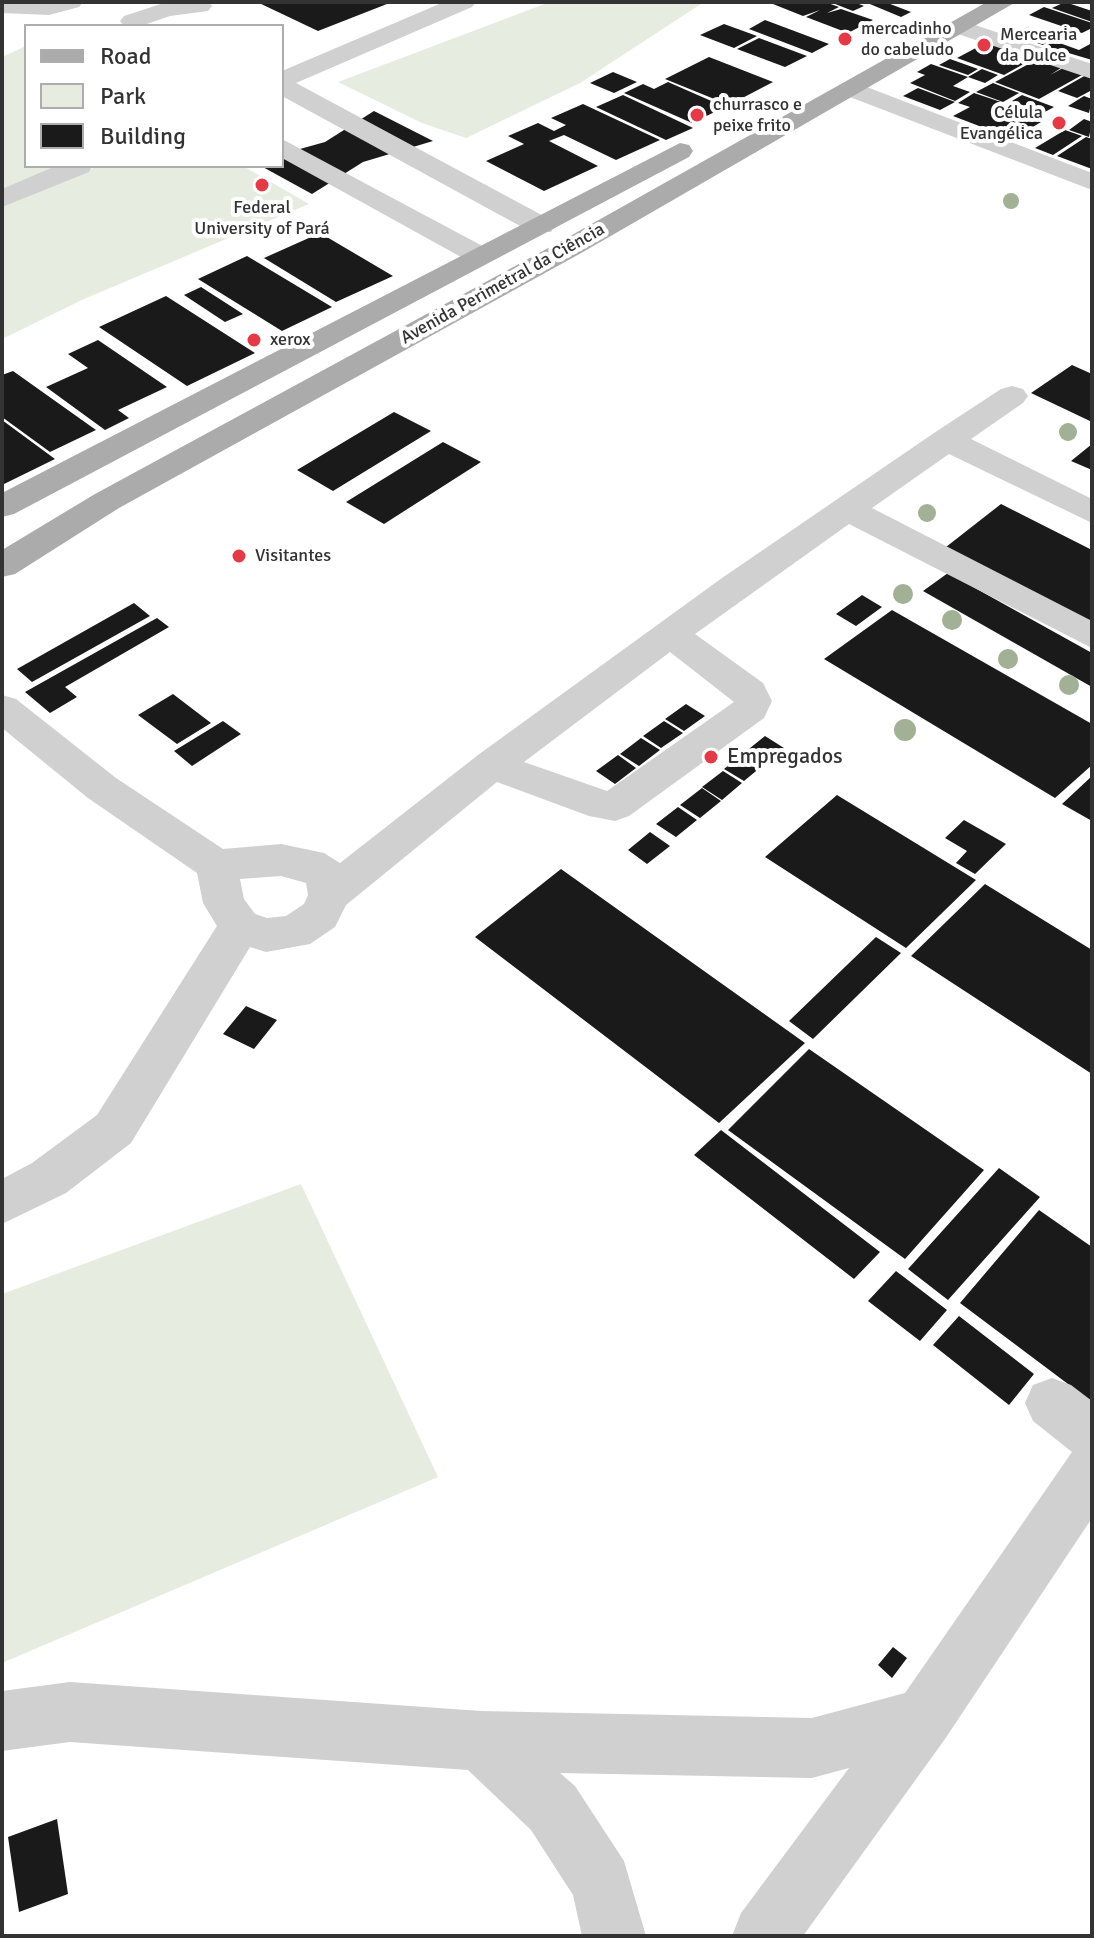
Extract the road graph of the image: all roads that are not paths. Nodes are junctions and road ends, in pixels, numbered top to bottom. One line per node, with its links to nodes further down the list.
1 (464, 2): 11 (street)
2 (1004, 2): 7 (main road, Avenida Perimetral da Ciência)
3 (60, 5): 6 (street); 8 (street)
4 (200, 6): 9 (street)
5 (108, 8): 9 (street)
6 (9, 11)
7 (958, 15): 10 (street); 13 (main road, Avenida Perimetral da Ciência); 14 (main road, Avenida Perimetral da Ciência)
8 (82, 24)
9 (136, 24)
10 (1092, 72)
11 (284, 79)
12 (284, 87): 20 (street)
13 (851, 89): 18 (street); 22 (main road, Avenida Perimetral da Ciência)
14 (729, 125)
15 (702, 140): 20 (main road, Avenida Perimetral da Ciência)
16 (284, 148): 21 (street)
17 (74, 168): 19 (street)
18 (1092, 182)
19 (2, 199)
20 (541, 226): 21 (main road, Avenida Perimetral da Ciência); 22 (main road)
21 (480, 256): 25 (main road, Avenida Perimetral da Ciência)
22 (325, 382): 28 (main road, Avenida Perimetral da Ciência)
23 (1012, 396): 24 (street)
24 (946, 440): 26 (street); 27 (street)
25 (2, 507)
26 (846, 508): 29 (street); 30 (street)
27 (1092, 512)
28 (2, 566)
29 (670, 634): 32 (street); 32 (street)
30 (1092, 636)
31 (2, 708): 33 (street)
32 (492, 765): 34 (street)
33 (216, 865): 34 (street); 35 (street)
34 (329, 895): 35 (street)
35 (240, 926): 36 (street)
36 (2, 1203)
37 (1092, 1470): 38 (street)
38 (924, 1718): 40 (street); 42 (street)
39 (2, 1721): 40 (street)
40 (481, 1741): 41 (street)
41 (614, 1936)
42 (764, 1936)

